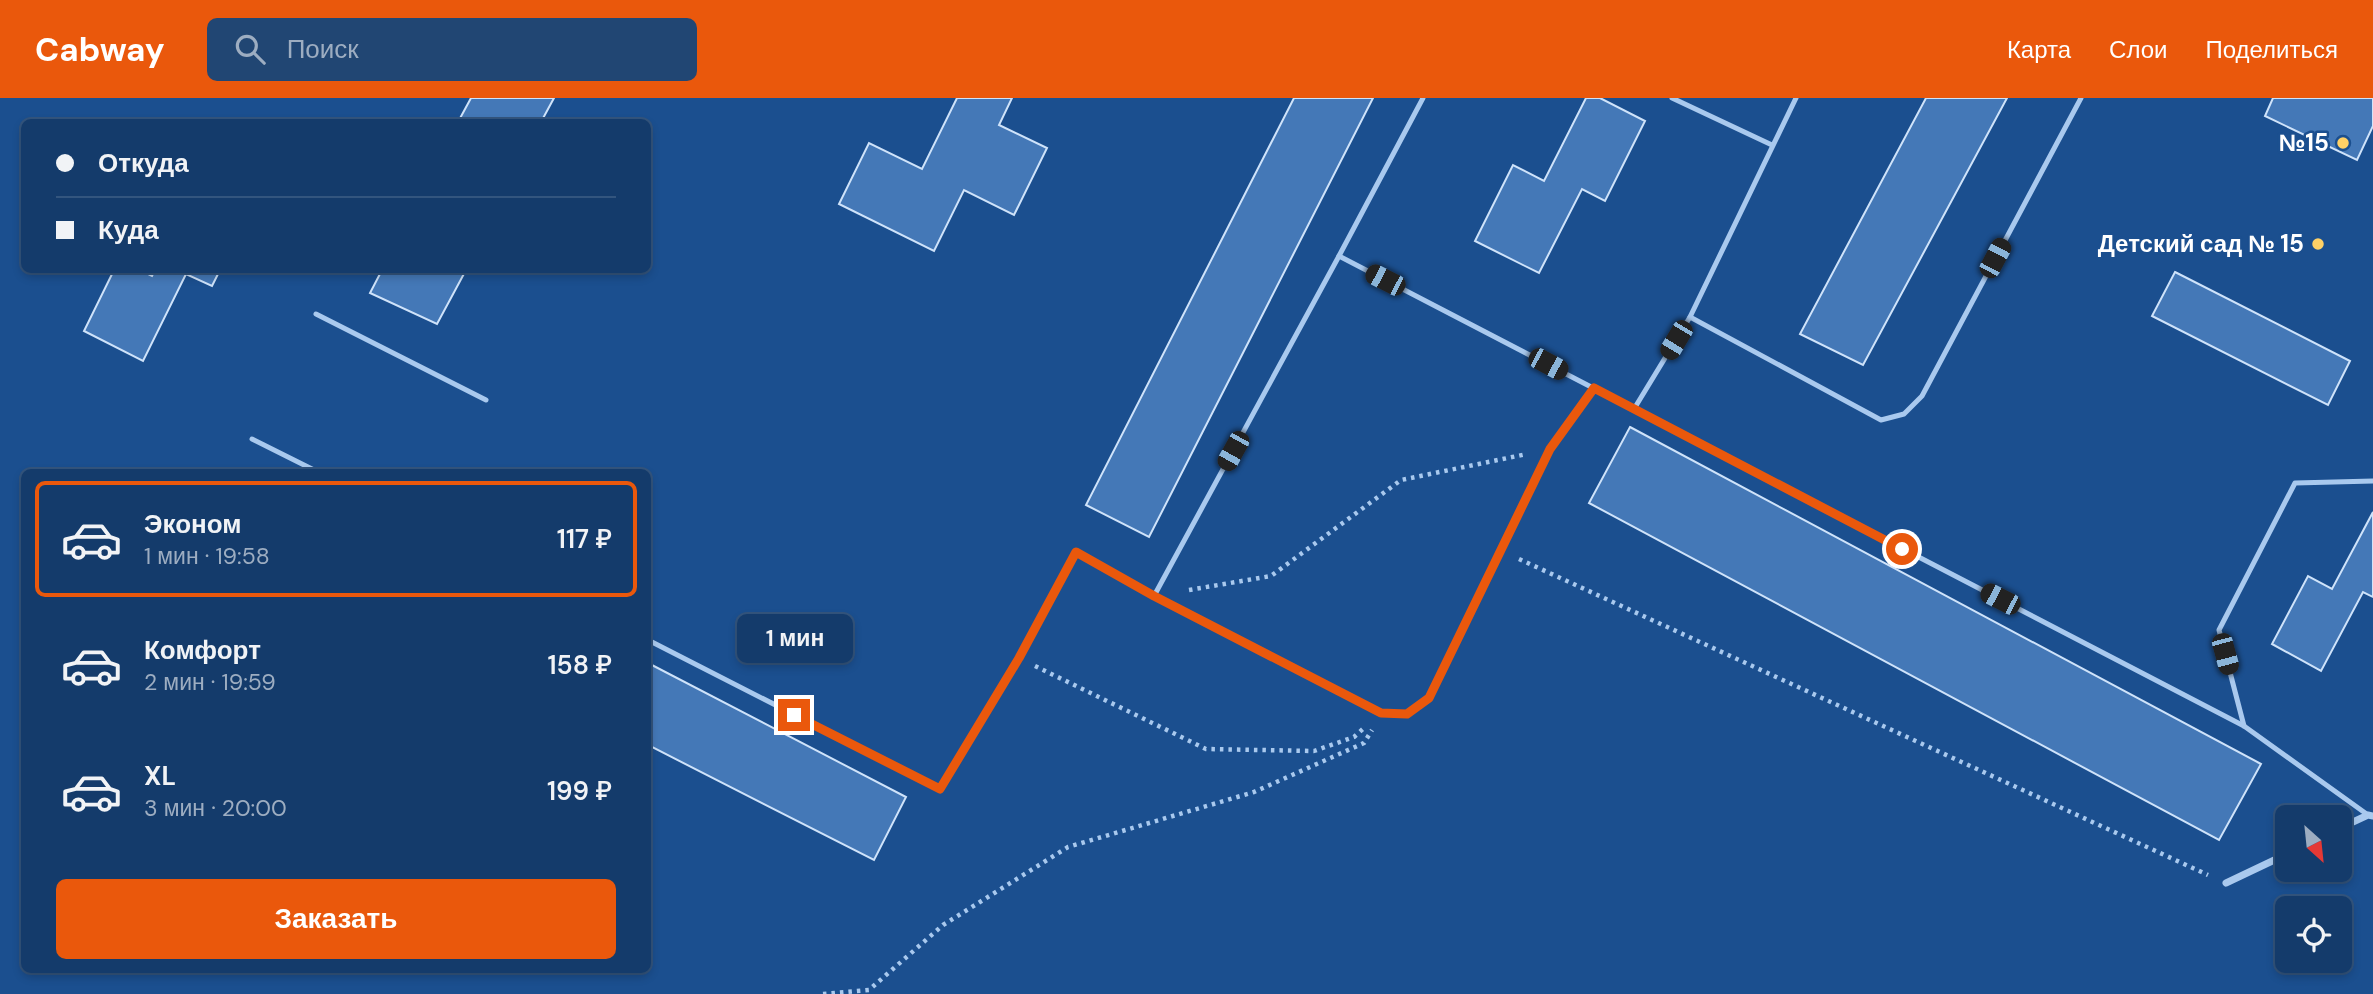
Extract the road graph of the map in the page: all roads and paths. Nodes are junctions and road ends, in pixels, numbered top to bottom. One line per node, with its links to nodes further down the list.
1 (1423, 98): 6 (lane)
2 (1672, 98): 5 (lane)
3 (1796, 98): 5 (lane)
4 (2081, 98): 8 (lane)
5 (1773, 145): 8 (lane)
6 (1339, 256): 9 (lane); 17 (lane)
7 (316, 314): 10 (lane)
8 (1690, 317): 11 (lane)
9 (1594, 388): 11 (lane); 13 (lane)
10 (486, 400)
11 (1634, 410): 21 (lane)
12 (252, 439): 14 (lane)
13 (1550, 449): 16 (lane); 17 (path)
14 (311, 469)
15 (2373, 481): 21 (lane)
16 (1499, 549): 20 (lane); 25 (path)
17 (1154, 596): 19 (lane); 20 (lane)
18 (651, 642): 19 (lane)
19 (1019, 658): 20 (path)
20 (1381, 713): 26 (path)
21 (2244, 726): 22 (lane)
22 (2370, 815): 23 (street)
23 (2352, 823)
24 (2275, 860): 25 (street)
25 (2226, 883)
26 (823, 994)

